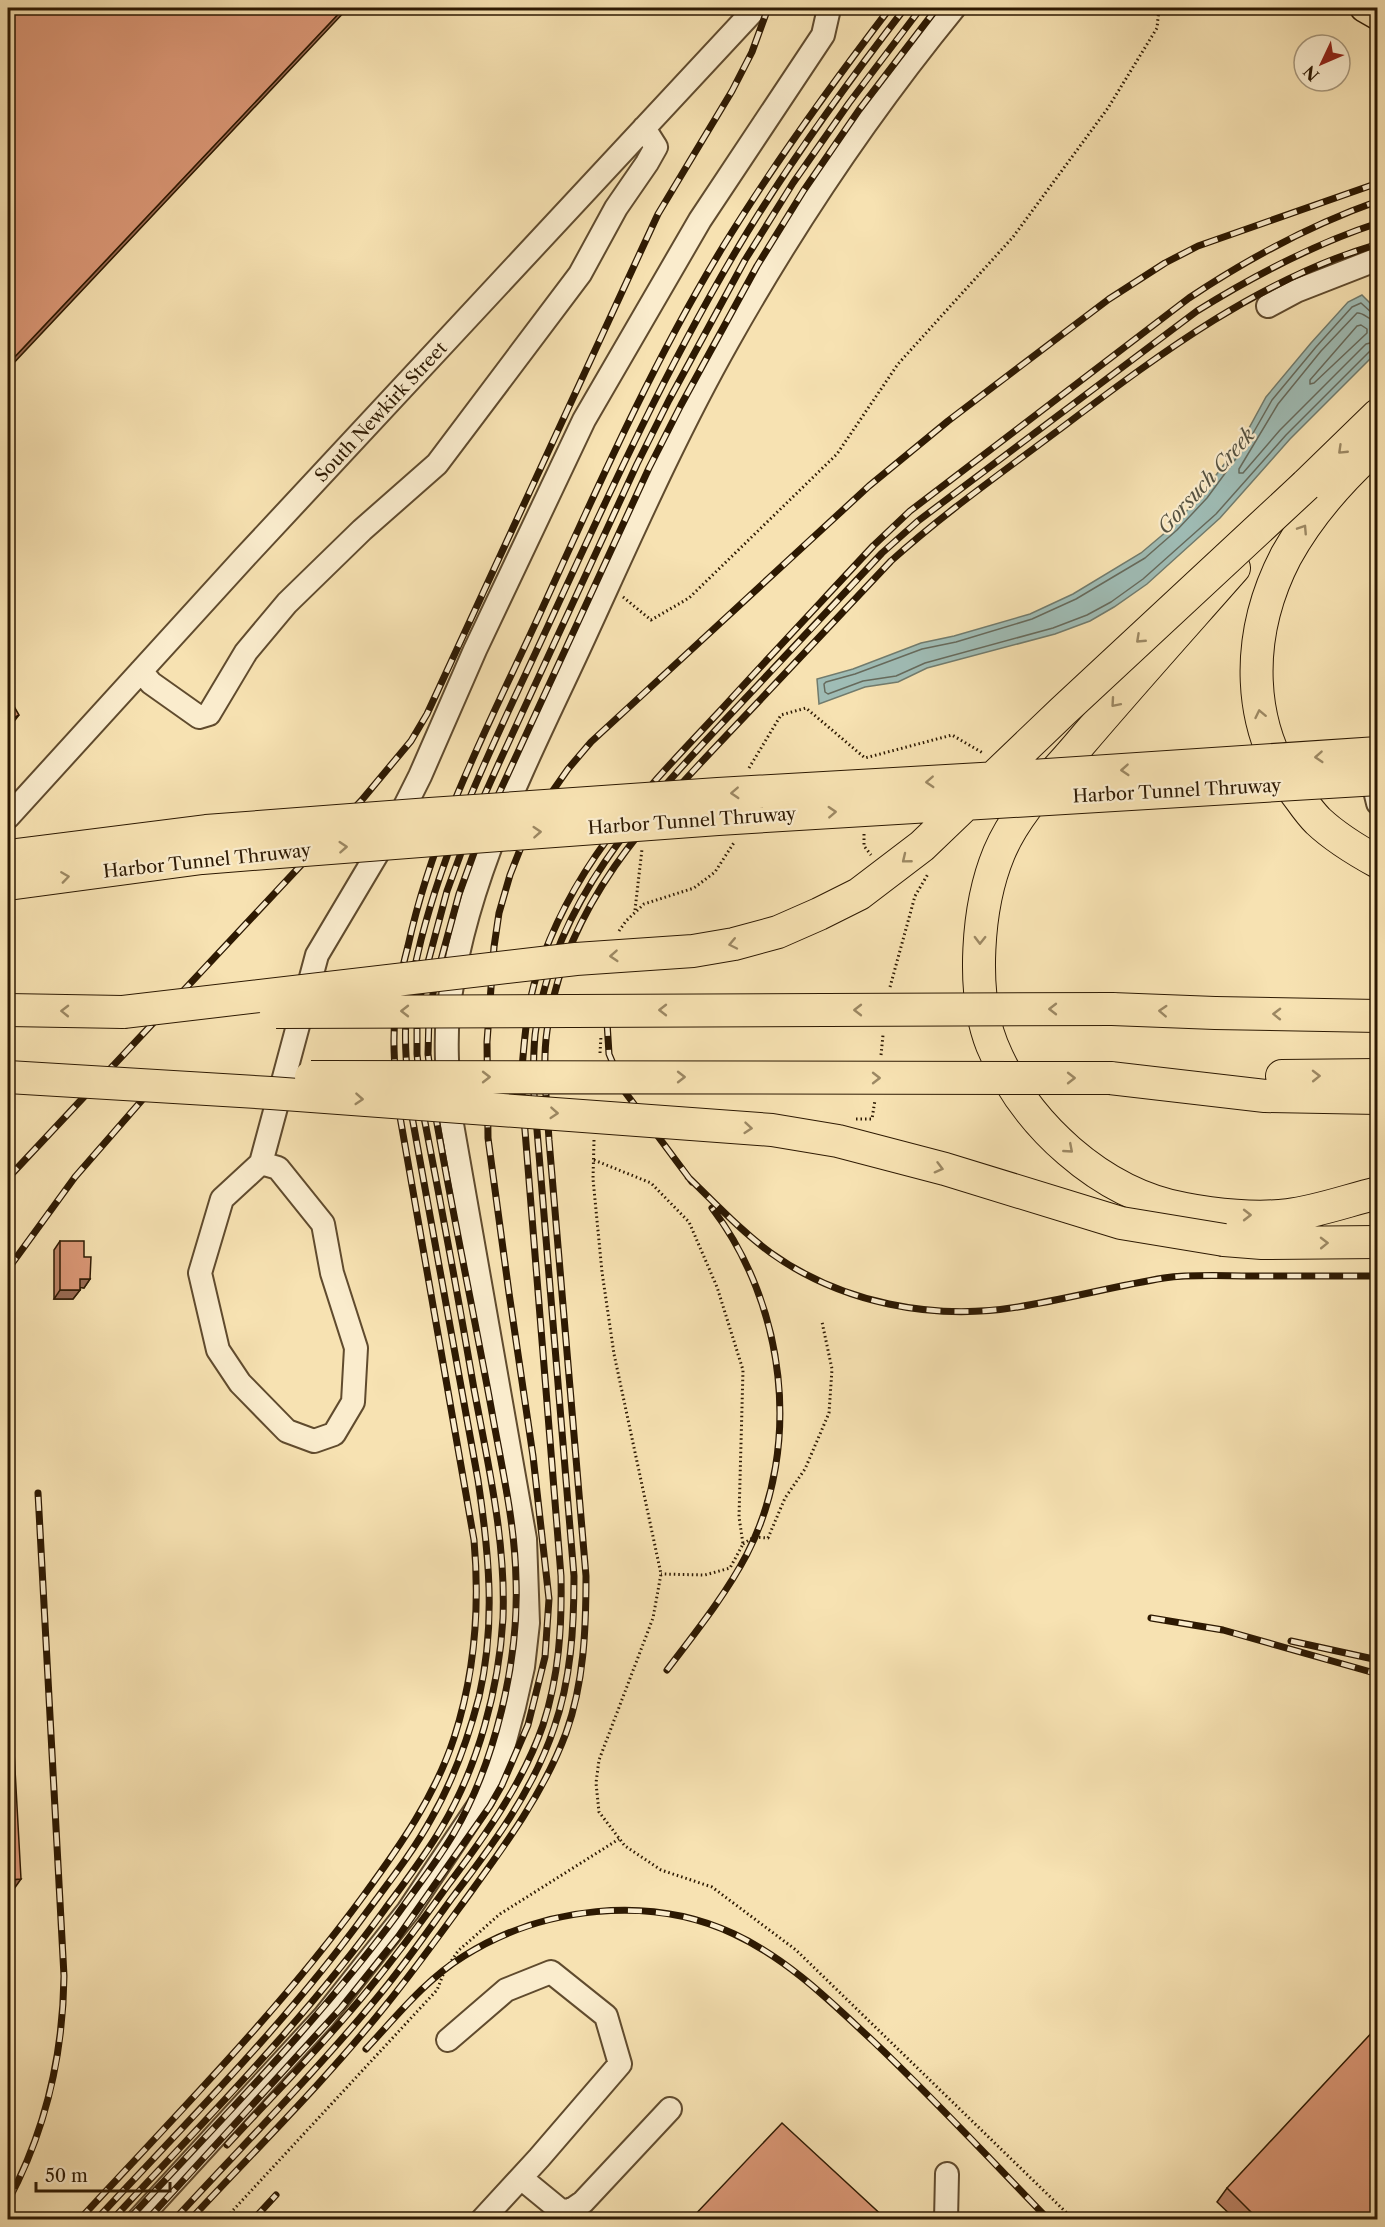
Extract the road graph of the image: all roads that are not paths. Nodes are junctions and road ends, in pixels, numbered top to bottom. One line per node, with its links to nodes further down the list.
1 (756, 8): 6 (street, South Newkirk Street)
2 (828, 8): 30 (street)
3 (954, 8): 37 (street)
4 (1364, 8): 5 (main road)
5 (1377, 16)
6 (644, 128): 12 (street, South Newkirk Street); 12 (street)
7 (1377, 259): 8 (street)
8 (1268, 306)
9 (1377, 416): 11 (highway, one-way to 11)
10 (1377, 445): 18 (highway, one-way to 10, bridge)
11 (1306, 485): 24 (highway, one-way to 24, bridge); 31 (highway, one-way to 31, bridge)
12 (141, 671): 17 (street, South Newkirk Street)
13 (1377, 753): 19 (highway, Harbor Tunnel Thruway, one-way to 19, bridge)
14 (1377, 765): 16 (street)
15 (1377, 779): 22 (highway, Harbor Tunnel Thruway, one-way to 15, bridge)
16 (1377, 803)
17 (8, 817)
18 (1347, 845): 20 (highway); 21 (highway)
19 (8, 856)
20 (1377, 862)
21 (1377, 876)
22 (8, 884)
23 (8, 1010): 24 (highway, one-way to 23)
24 (123, 1012): 25 (highway, one-way to 24, bridge)
25 (1377, 1016)
26 (1377, 1075): 28 (highway, one-way to 26)
27 (8, 1077): 28 (highway, one-way to 28, bridge); 32 (highway, one-way to 32, bridge)
28 (1110, 1078): 29 (highway)
29 (1377, 1098)
30 (261, 1163): 30 (street)
31 (1377, 1193)
32 (1377, 1242)
33 (448, 2040): 36 (street)
34 (670, 2109): 36 (street)
35 (947, 2174): 39 (street)
36 (521, 2178): 38 (street)
37 (138, 2220)
38 (482, 2220)
39 (946, 2220)

